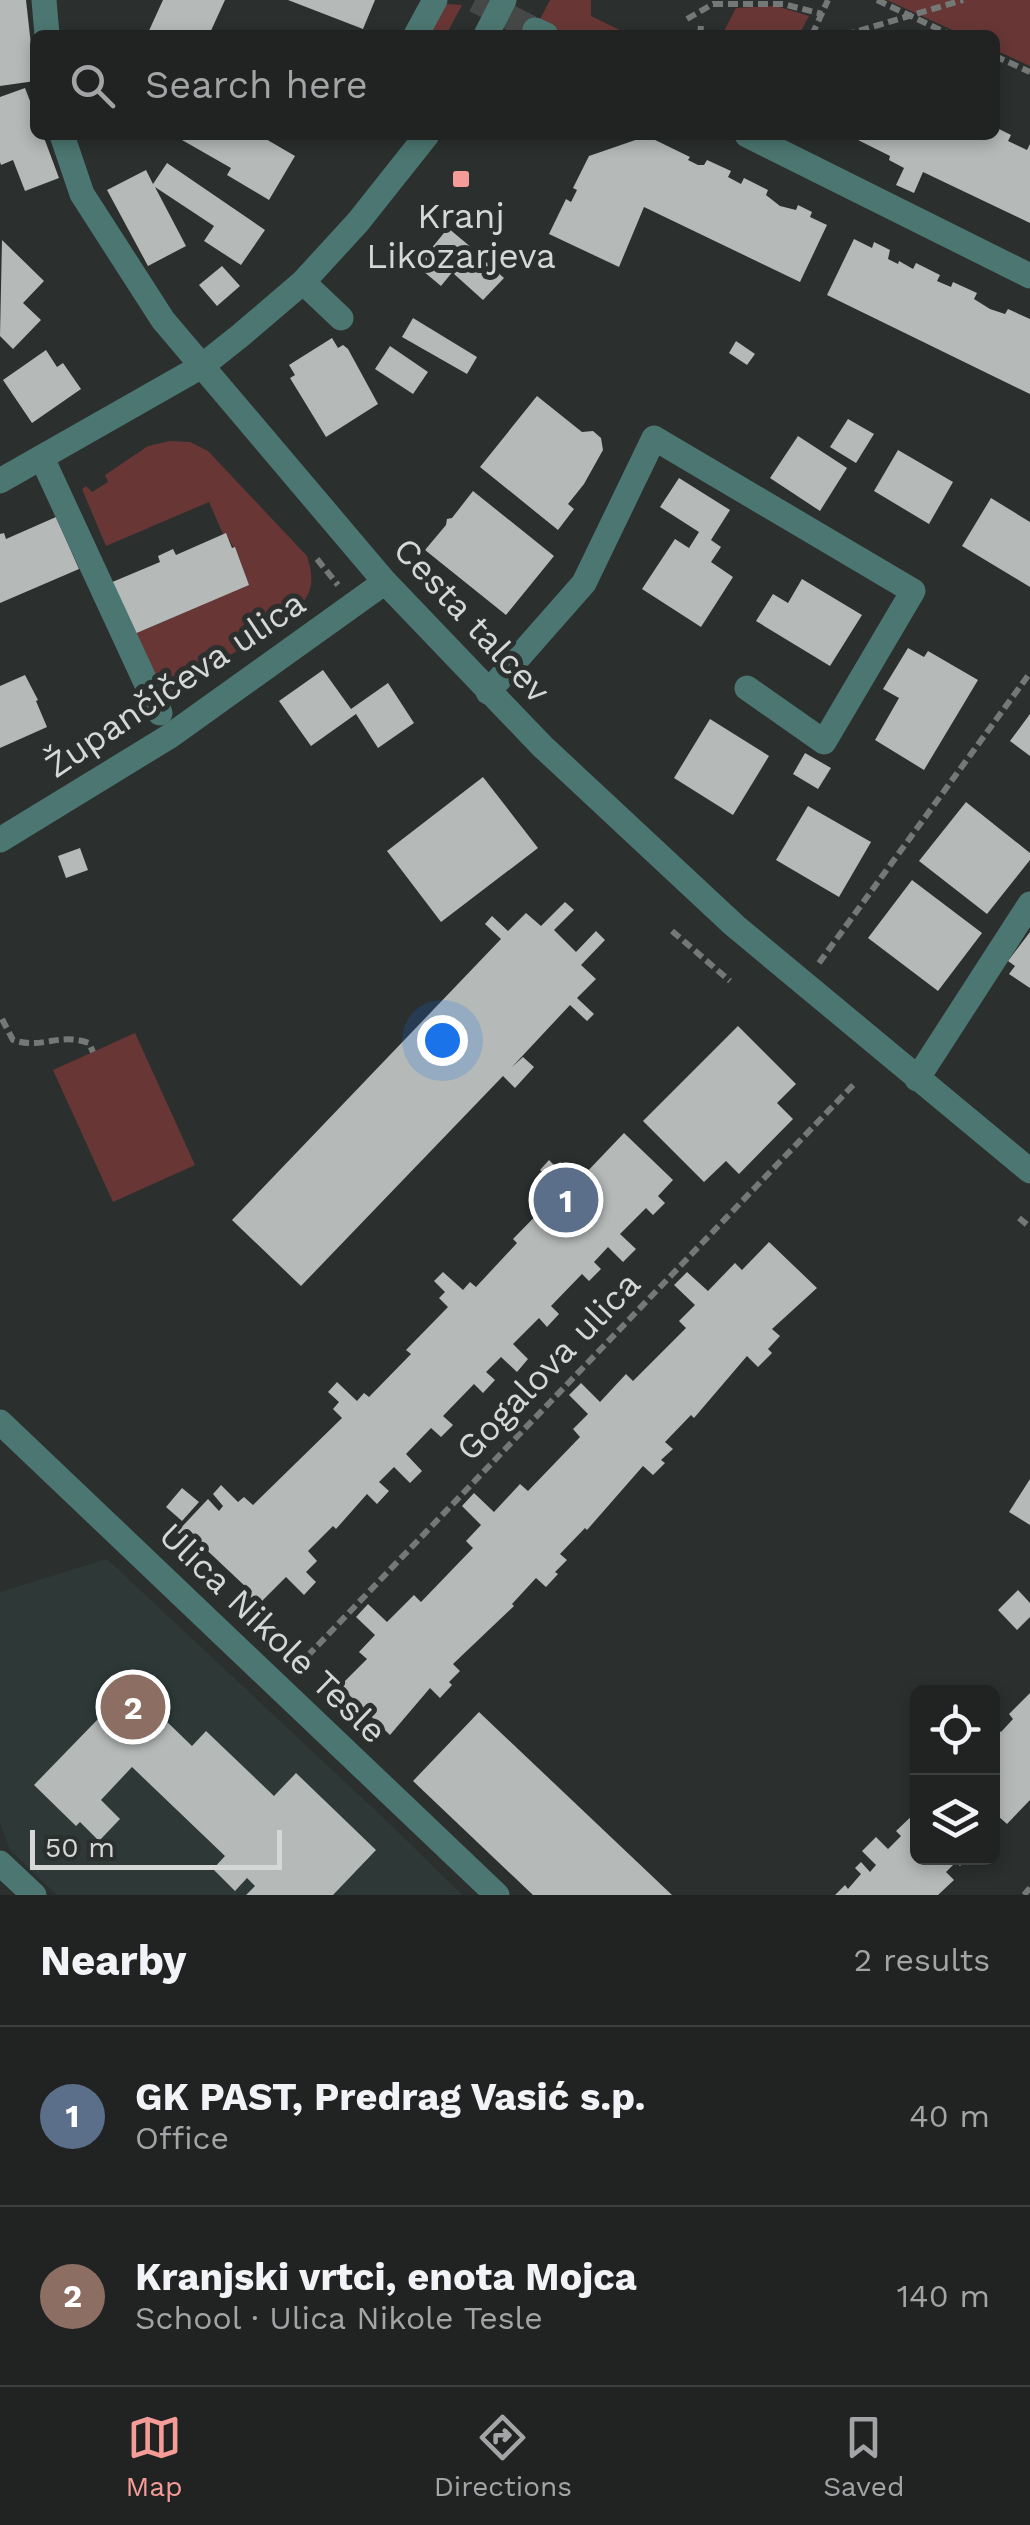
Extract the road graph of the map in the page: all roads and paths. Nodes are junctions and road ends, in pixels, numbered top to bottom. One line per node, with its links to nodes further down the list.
1 (44, 0): 11 (street)
2 (435, 0): 12 (street)
3 (504, 0): 13 (street)
4 (828, 0): 7 (path)
5 (877, 0): 8 (path)
6 (963, 0): 8 (path)
7 (822, 14): 9 (path); 15 (path)
8 (910, 16): 16 (path); 17 (path)
9 (687, 19)
10 (701, 26): 14 (path)
11 (47, 30)
12 (419, 30)
13 (489, 30)
14 (701, 30)
15 (814, 30)
16 (862, 30)
17 (939, 30)
18 (1000, 58): 19 (path)
19 (1030, 72)
20 (64, 140): 26 (street, Cesta talcev)
21 (424, 140): 24 (street)
22 (757, 140): 23 (street)
23 (1030, 276)
24 (303, 282): 25 (street); 26 (street)
25 (341, 318)
26 (202, 366): 27 (street); 29 (street, Cesta talcev)
27 (42, 458): 28 (street); 33 (street)
28 (0, 481)
29 (386, 582): 32 (street, Cesta talcev); 34 (street, Župančičeva ulica)
30 (1030, 672): 37 (path)
31 (747, 688): 32 (street)
32 (488, 692): 41 (street, Cesta talcev)
33 (160, 712)
34 (0, 840)
35 (1030, 904): 41 (street)
36 (672, 931): 38 (path)
37 (818, 964)
38 (730, 981)
39 (2, 1020): 40 (path)
40 (93, 1052)
41 (917, 1078): 43 (street, Cesta talcev)
42 (856, 1082): 47 (path, Gogalova ulica)
43 (1030, 1171)
44 (1019, 1218): 45 (path)
45 (1030, 1226)
46 (0, 1422): 47 (street, Ulica Nikole Tesle)
47 (279, 1686): 51 (street, Ulica Nikole Tesle)
48 (0, 1863): 50 (street)
49 (1030, 1888): 52 (path)
50 (34, 1895)
51 (497, 1895)
52 (1024, 1895)

